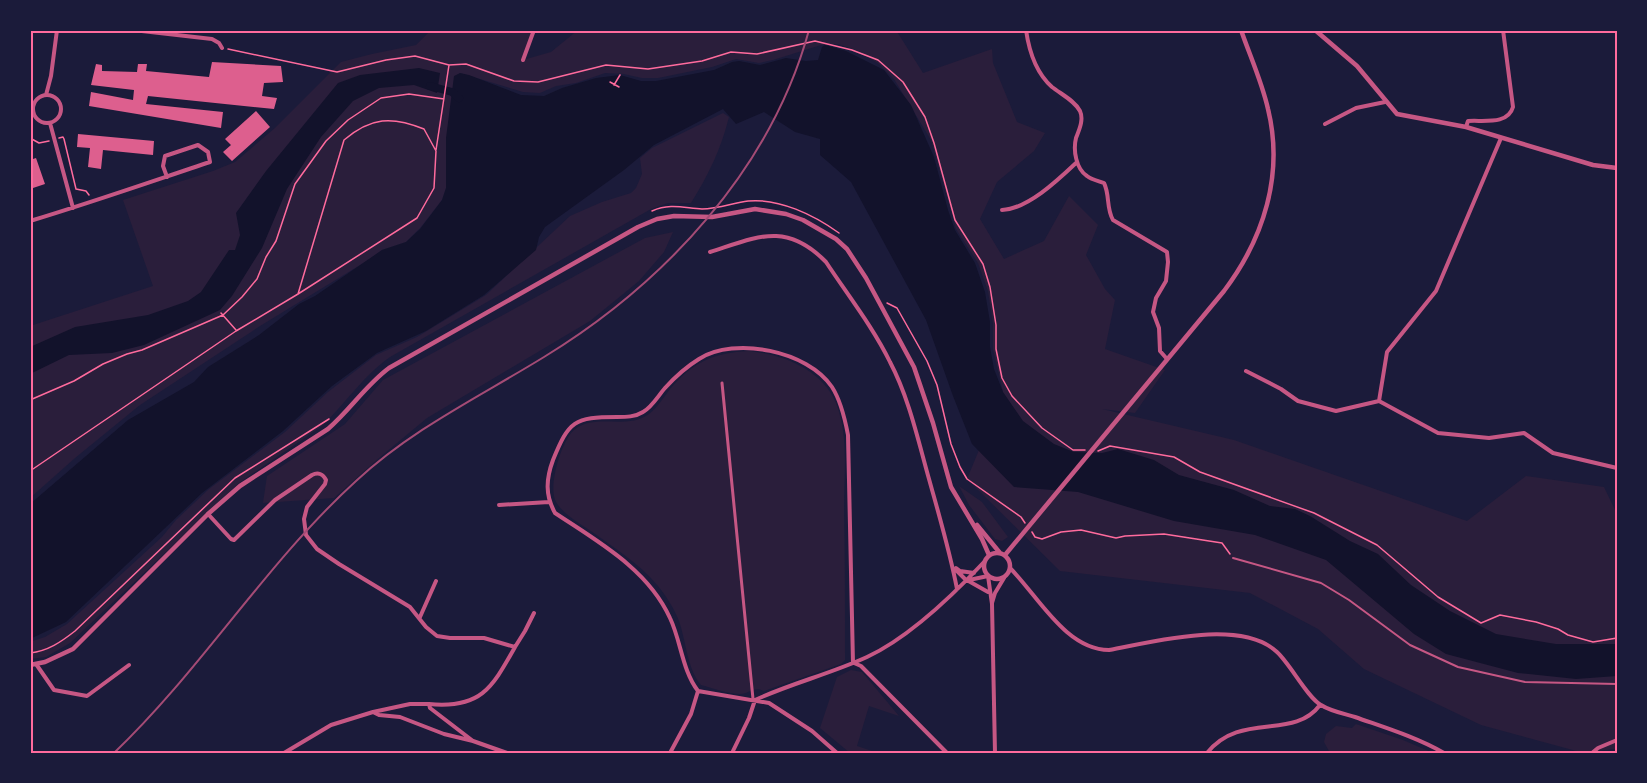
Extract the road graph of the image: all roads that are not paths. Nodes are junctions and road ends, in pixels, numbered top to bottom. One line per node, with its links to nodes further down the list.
1 (57, 30): 10 (street)
2 (133, 30): 8 (street)
3 (534, 30): 9 (street)
4 (1026, 30): 17 (street)
5 (1241, 30): 24 (street)
6 (1315, 30): 11 (street)
7 (1503, 30): 15 (street)
8 (222, 48)
9 (523, 60)
10 (46, 95): 12 (street); 13 (street)
11 (1385, 102): 14 (street); 15 (street)
12 (31, 110): 13 (street)
13 (50, 123): 20 (street)
14 (1325, 124)
15 (1466, 126): 16 (street)
16 (1501, 138): 18 (street); 27 (street)
17 (1077, 162): 21 (street); 24 (street)
18 (1617, 168)
19 (167, 177): 19 (street); 20 (street)
20 (73, 208): 22 (street)
21 (1002, 210)
22 (30, 221)
23 (711, 252): 37 (street)
24 (1167, 359): 33 (street)
25 (1246, 371): 27 (street)
26 (722, 383): 55 (street)
27 (1379, 401): 28 (street)
28 (1617, 468)
29 (549, 502): 30 (street); 50 (street); 54 (street)
30 (499, 505)
31 (964, 509): 32 (street); 33 (street); 34 (street)
32 (208, 514): 48 (street); 51 (street)
33 (1002, 554): 34 (street); 38 (street)
34 (989, 555): 36 (street)
35 (1233, 558): 53 (lane)
36 (984, 562): 39 (street); 40 (street)
37 (953, 566): 39 (street); 42 (street); 44 (street)
38 (1010, 568): 41 (street); 57 (street)
39 (974, 573): 42 (street)
40 (988, 576): 41 (street); 42 (street); 45 (street)
41 (1004, 578): 46 (street)
42 (968, 580): 44 (street); 45 (street)
43 (436, 581): 48 (street)
44 (957, 589): 50 (street)
45 (989, 593): 46 (street)
46 (992, 604): 67 (street)
47 (534, 614): 49 (street)
48 (420, 617): 49 (street)
49 (515, 647): 56 (street)
50 (853, 663): 55 (street); 66 (street)
51 (33, 664): 52 (street)
52 (129, 665)
53 (1617, 684)
54 (698, 691): 55 (street); 63 (street)
55 (754, 700): 64 (street); 65 (street)
56 (429, 704): 58 (street); 60 (street)
57 (1320, 705): 68 (street); 69 (street)
58 (373, 712): 60 (street); 61 (street)
59 (1617, 740): 70 (street)
60 (473, 741): 62 (street)
61 (284, 753)
62 (507, 753)
63 (670, 753)
64 (732, 753)
65 (837, 753)
66 (947, 753)
67 (995, 753)
68 (1207, 753)
69 (1444, 753)
70 (1592, 753)

